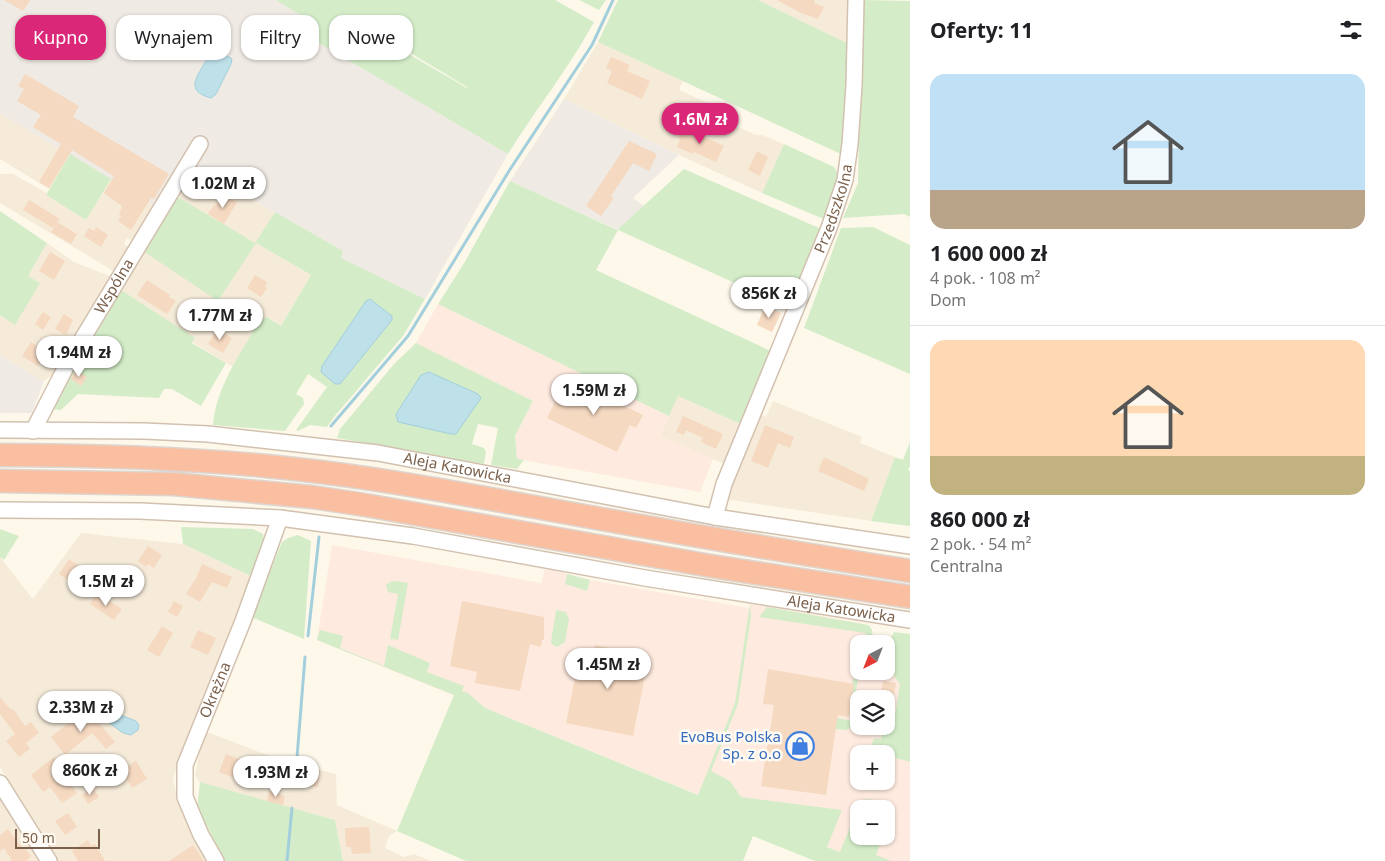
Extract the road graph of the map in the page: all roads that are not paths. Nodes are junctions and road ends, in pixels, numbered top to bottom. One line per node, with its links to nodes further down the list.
1 (856, 0): 8 (street, Przedszkolna)
2 (200, 144): 4 (street, Wspólna)
3 (0, 430): 4 (street, Aleja Katowicka)
4 (34, 431): 8 (street, Aleja Katowicka)
5 (0, 455): 11 (highway)
6 (0, 481): 12 (highway)
7 (0, 510): 9 (street, Aleja Katowicka)
8 (715, 516): 10 (street, Aleja Katowicka)
9 (280, 518): 13 (street, Aleja Katowicka); 16 (street, Okrężna)
10 (910, 546)
11 (910, 571)
12 (910, 597)
13 (910, 620)
14 (0, 783): 15 (street)
15 (49, 861)
16 (216, 861)

